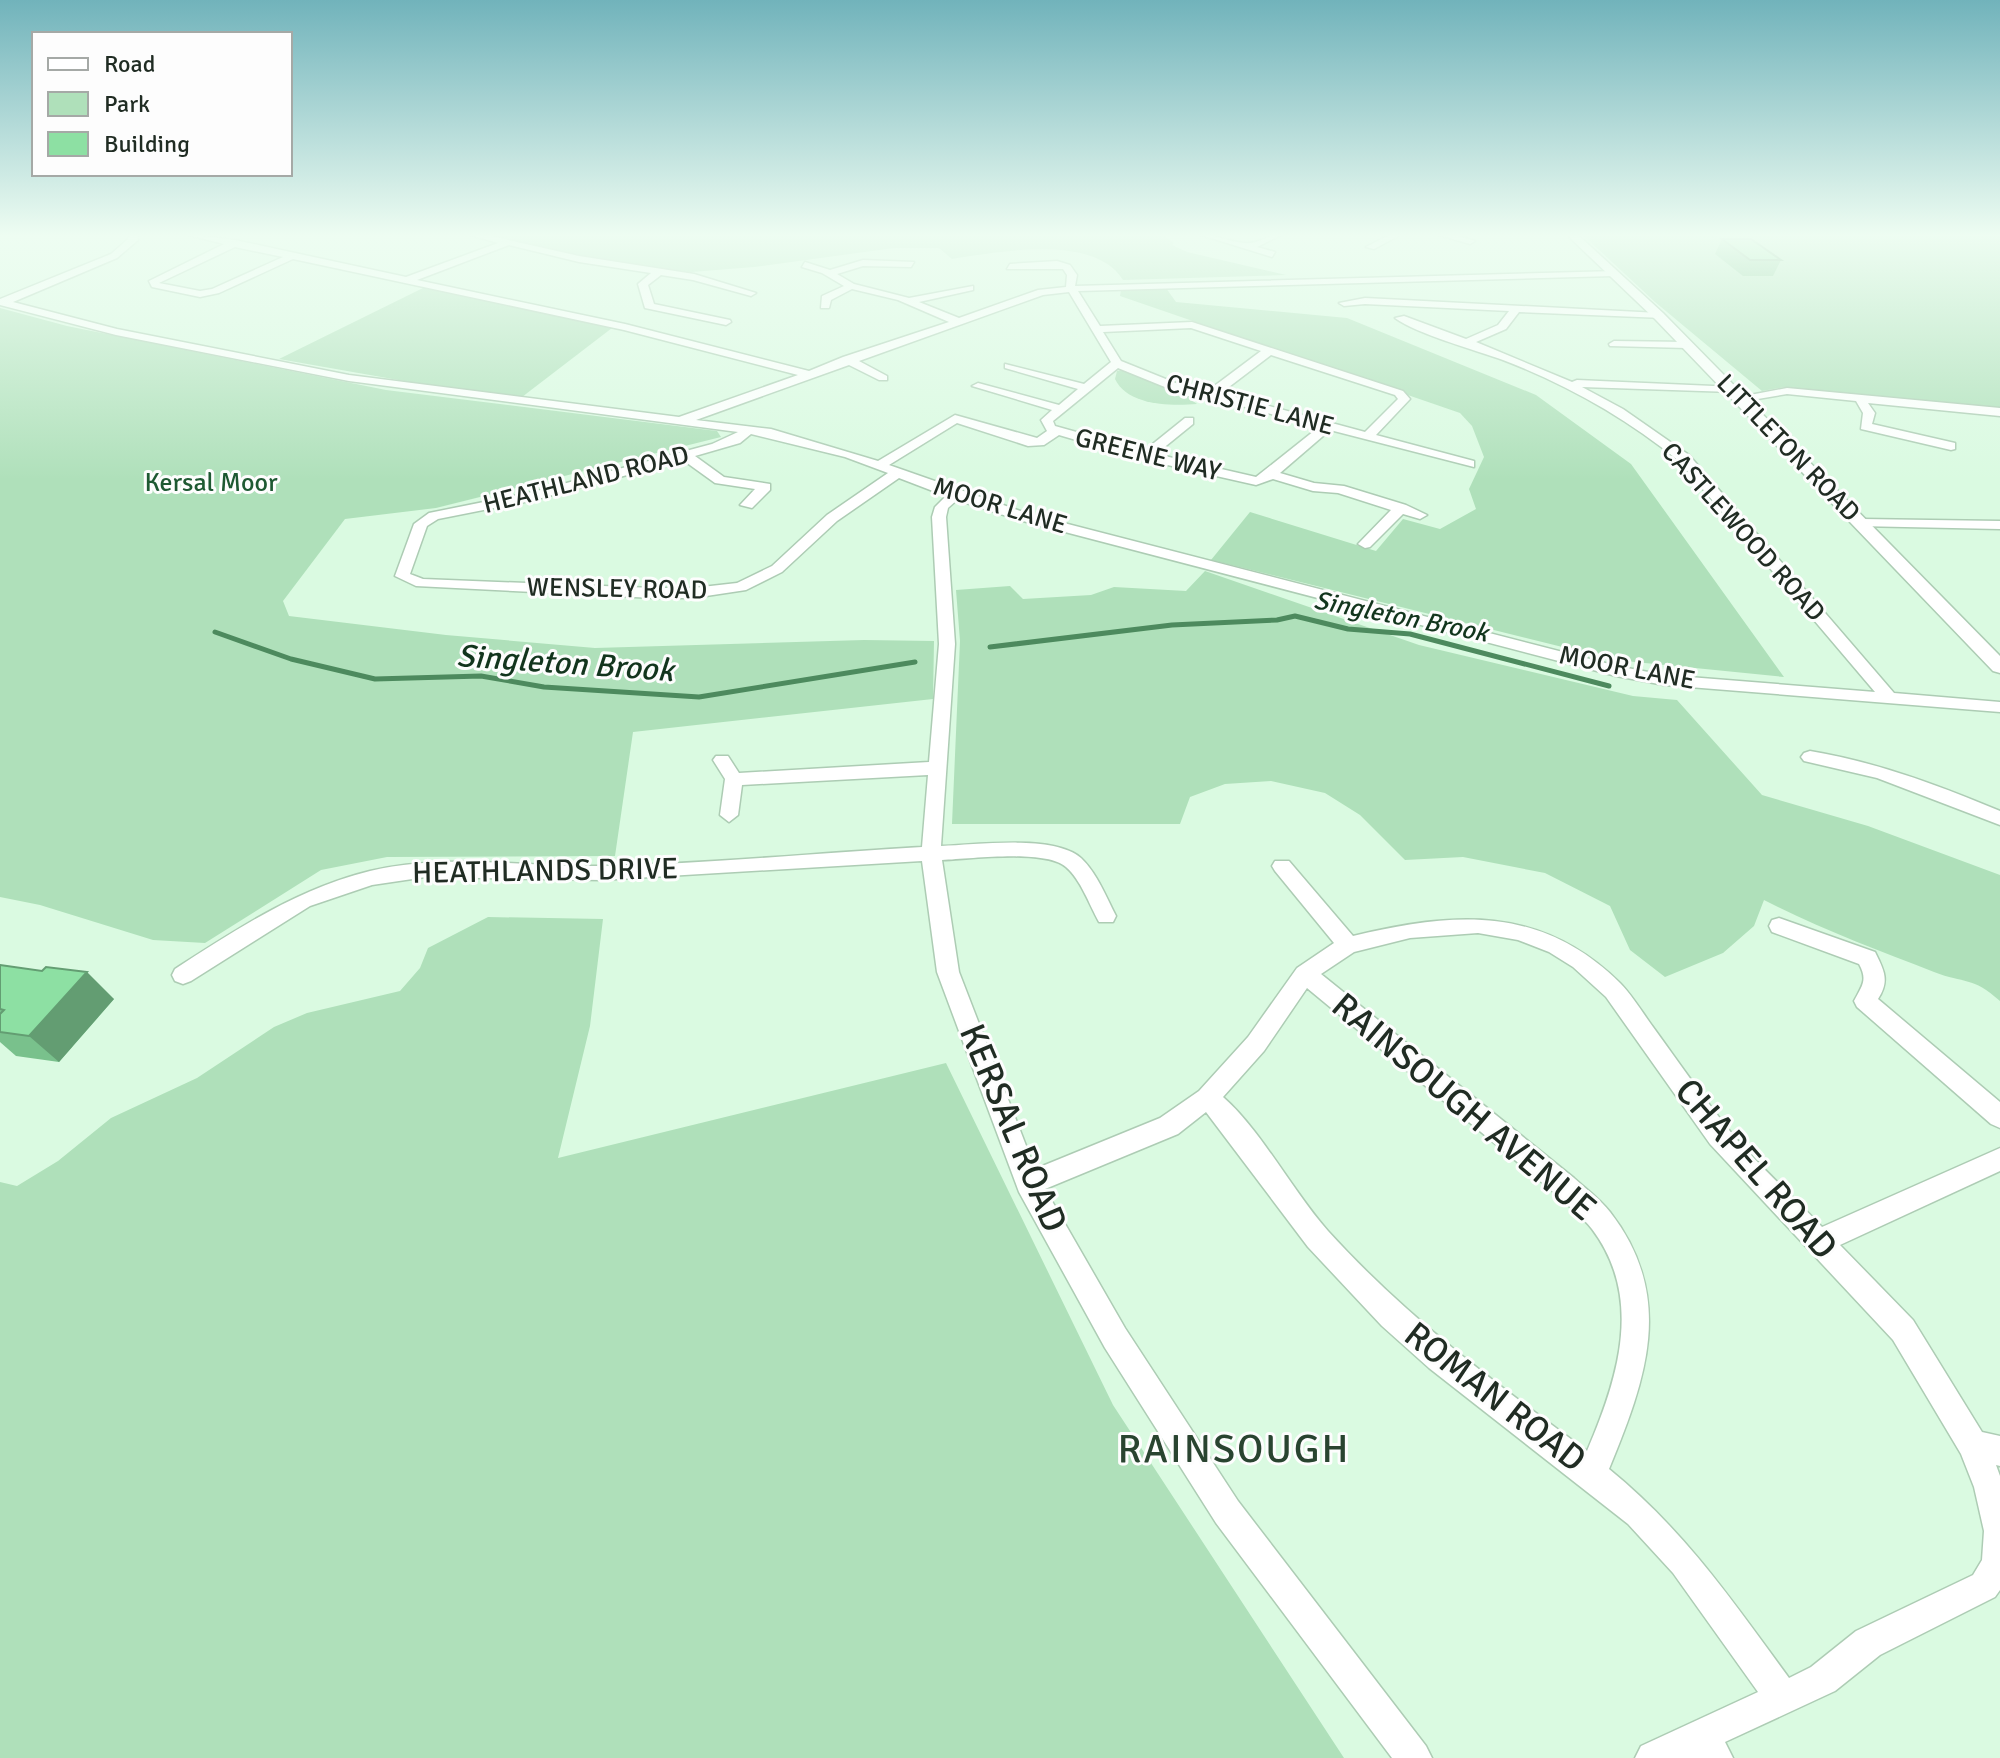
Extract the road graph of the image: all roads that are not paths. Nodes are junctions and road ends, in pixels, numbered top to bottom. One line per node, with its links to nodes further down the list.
1 (53, 316): 30 (street, MOOR LANE)
2 (576, 316): 20 (street)
3 (703, 316): 10 (street)
4 (944, 316): 11 (street)
5 (970, 316): 11 (street)
6 (1088, 316): 12 (street)
7 (1511, 316): 13 (street)
8 (1659, 316): 15 (street, LITTLETON ROAD)
9 (1400, 318): 13 (street, CASTLEWOOD ROAD)
10 (724, 320)
11 (956, 321): 17 (street)
12 (1096, 329): 16 (street); 18 (street)
13 (1465, 343): 22 (street, CASTLEWOOD ROAD)
14 (1614, 344): 15 (street)
15 (1687, 345): 26 (street, LITTLETON ROAD)
16 (1270, 350): 25 (street); 35 (street)
17 (847, 359): 20 (street); 21 (street)
18 (1117, 363): 24 (street, GREENE WAY); 25 (street, CHRISTIE LANE)
19 (1009, 366): 24 (street)
20 (806, 374): 30 (street)
21 (883, 378)
22 (1574, 384): 26 (street); 52 (street, CASTLEWOOD ROAD)
23 (978, 386): 28 (street)
24 (1087, 388): 28 (street, GREENE WAY)
25 (1212, 394): 32 (street, CHRISTIE LANE)
26 (1736, 394): 27 (street); 47 (street, LITTLETON ROAD)
27 (1859, 397): 29 (street); 36 (street)
28 (1061, 409): 34 (street, GREENE WAY)
29 (2000, 412)
30 (680, 421): 33 (street, MOOR LANE)
31 (1191, 421): 38 (street)
32 (1327, 426): 35 (street, CHRISTIE LANE); 42 (street)
33 (748, 430): 37 (street, HEATHLAND ROAD); 40 (street, MOOR LANE)
34 (1056, 431): 38 (street, GREENE WAY); 40 (street)
35 (1367, 437): 39 (street, CHRISTIE LANE)
36 (1951, 446)
37 (685, 455): 44 (street); 48 (street, HEATHLAND ROAD)
38 (1146, 456): 42 (street, GREENE WAY)
39 (1469, 464)
40 (880, 465): 41 (street, MOOR LANE)
41 (898, 472): 43 (street, MOOR LANE); 48 (street, WENSLEY ROAD)
42 (1271, 474): 45 (street, GREENE WAY)
43 (955, 495): 52 (street, MOOR LANE); 56 (street, KERSAL ROAD)
44 (747, 505)
45 (1401, 508): 46 (street, GREENE WAY); 50 (street)
46 (1420, 515)
47 (1862, 523): 49 (street); 51 (street, LITTLETON ROAD)
48 (421, 524)
49 (2000, 525)
50 (1365, 544)
51 (2000, 667)
52 (1889, 698): 53 (street, MOOR LANE)
53 (2000, 707)
54 (1810, 757): 59 (street)
55 (722, 760): 57 (street)
56 (938, 768): 57 (street); 60 (street, KERSAL ROAD)
57 (734, 779): 58 (street)
58 (729, 815)
59 (2000, 818)
60 (931, 853): 62 (street, HEATHLANDS DRIVE); 66 (street, HEATHLANDS DRIVE); 70 (street, KERSAL ROAD)
61 (1282, 866): 64 (street)
62 (1106, 916)
63 (1779, 926): 68 (street)
64 (1348, 945): 65 (street, CHAPEL ROAD); 71 (street, CHAPEL ROAD)
65 (1305, 974): 67 (street, CHAPEL ROAD); 73 (street, RAINSOUGH AVENUE)
66 (183, 975)
67 (1207, 1098): 70 (street, CHAPEL ROAD); 73 (street, ROMAN ROAD)
68 (2000, 1117)
69 (2000, 1159): 71 (street)
70 (1028, 1184): 76 (street, KERSAL ROAD)
71 (1817, 1242): 72 (street, CHAPEL ROAD)
72 (1986, 1448): 74 (street, CHAPEL ROAD)
73 (1592, 1474): 74 (street, ROMAN ROAD)
74 (1782, 1697): 75 (street, CHAPEL ROAD)
75 (1707, 1747): 77 (street, CHAPEL ROAD)
76 (1414, 1758)
77 (1653, 1758)

